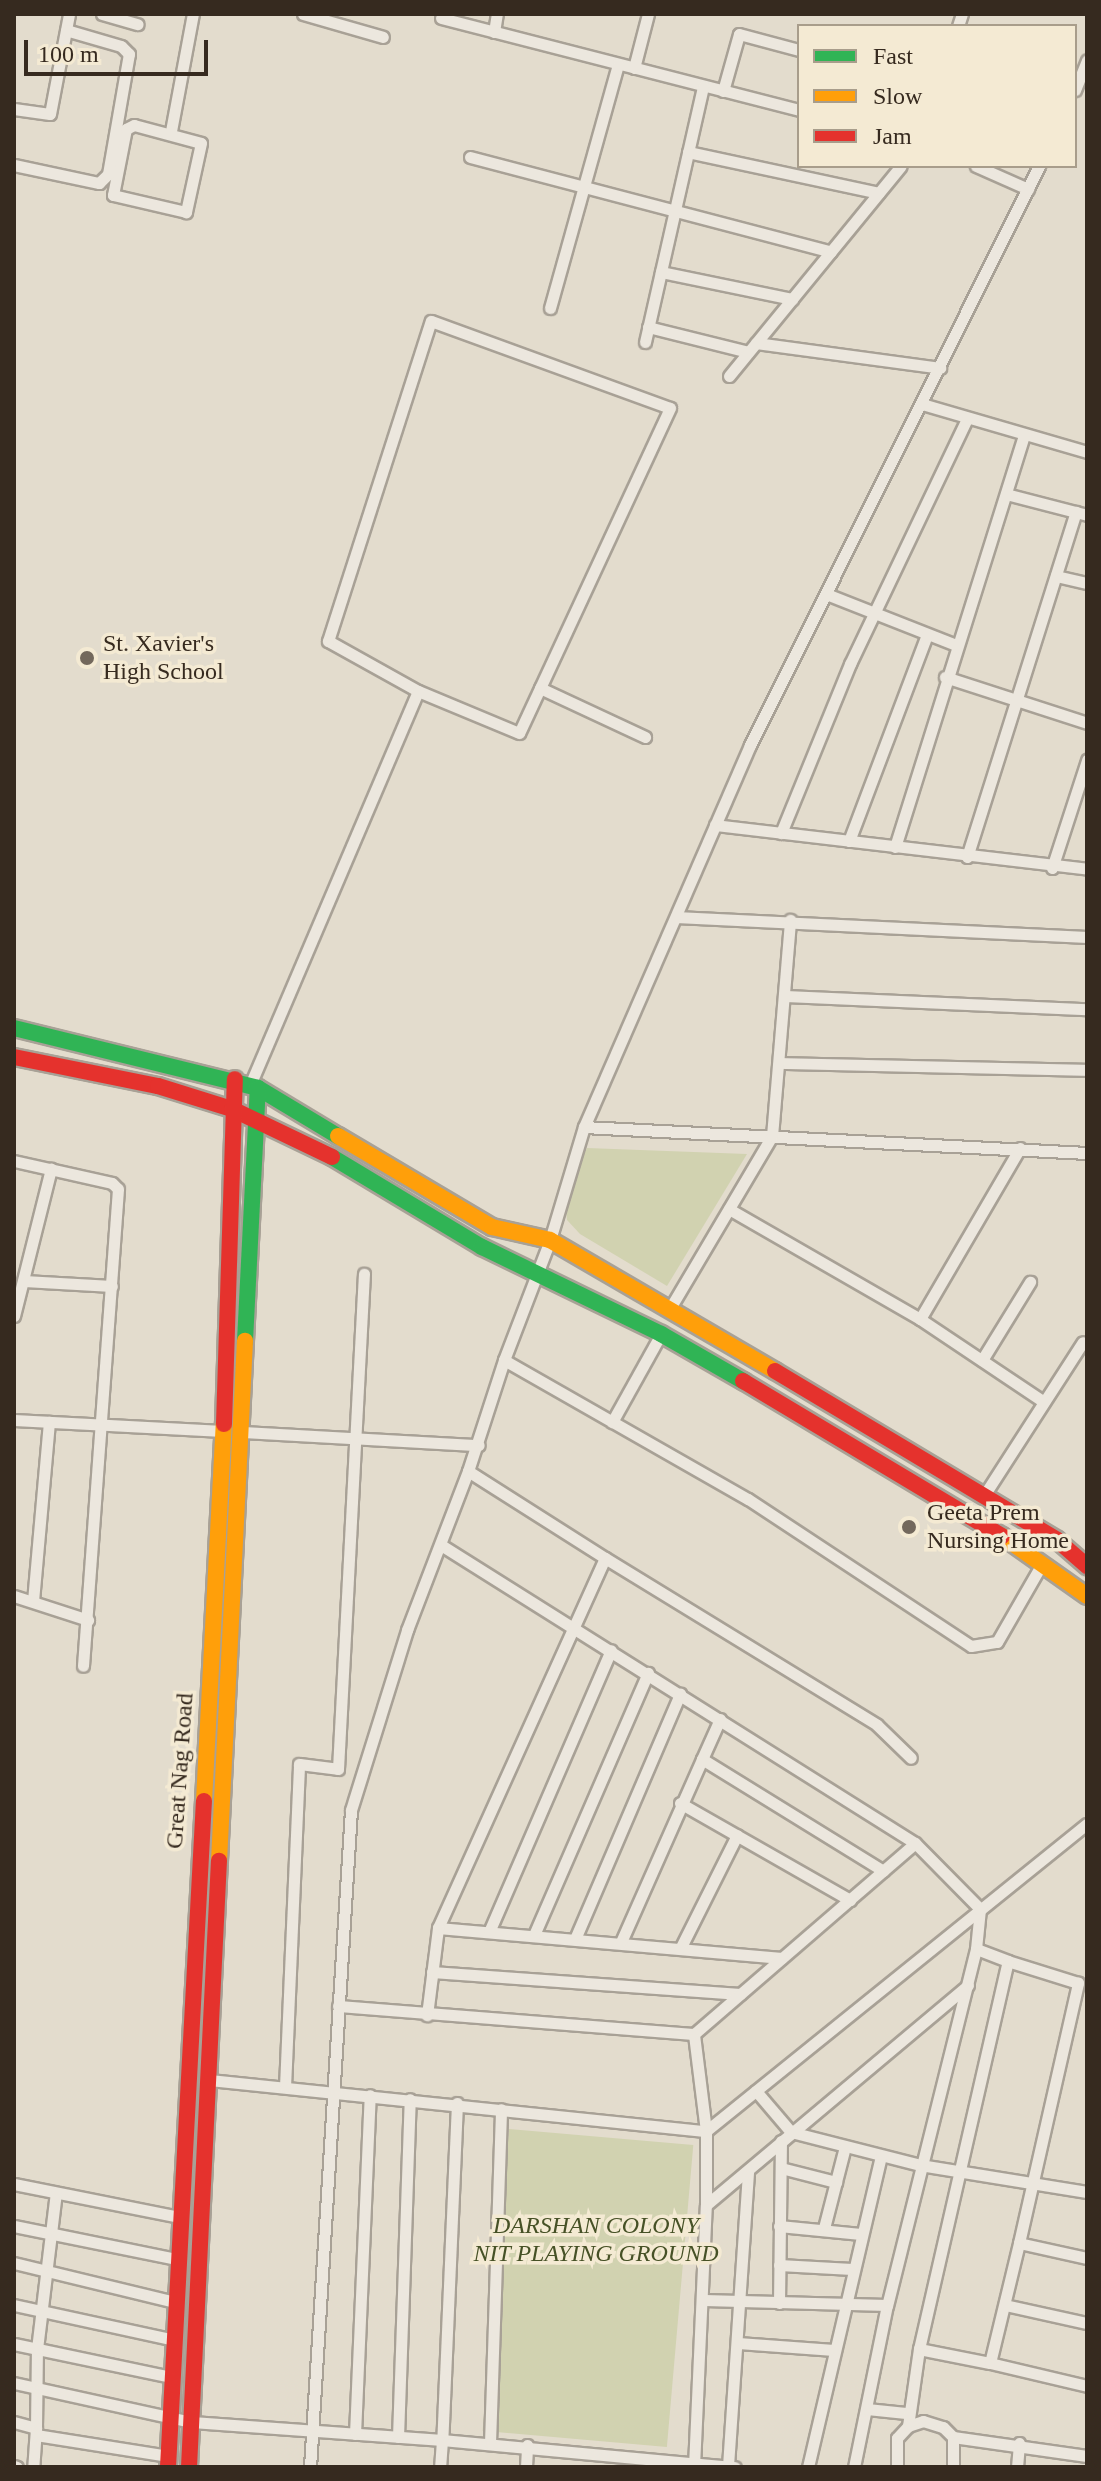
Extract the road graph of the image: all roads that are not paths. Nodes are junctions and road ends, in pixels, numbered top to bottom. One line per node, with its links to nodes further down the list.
1 (69, 14): 9 (street)
2 (102, 14): 8 (street)
3 (193, 14): 21 (street)
4 (303, 14): 11 (street)
5 (497, 14): 10 (street)
6 (648, 14): 15 (street)
7 (441, 18): 10 (street)
8 (138, 24)
9 (66, 30): 19 (street); 24 (street)
10 (494, 32): 14 (street)
11 (383, 37)
12 (797, 49): 18 (street)
13 (1087, 60): 16 (street)
14 (618, 64): 15 (street); 28 (street)
15 (634, 68): 17 (street)
16 (1077, 85)
17 (703, 86): 18 (street); 22 (street)
18 (723, 91): 20 (street)
19 (14, 109)
20 (797, 110)
21 (171, 131): 21 (street)
22 (688, 152): 30 (street); 31 (street)
23 (470, 157): 28 (street)
24 (14, 165)
25 (899, 168): 30 (street)
26 (981, 168): 29 (street)
27 (1038, 168): 29 (street)
28 (585, 189): 31 (street); 35 (street)
29 (1028, 189): 39 (street)
30 (879, 193): 32 (street)
31 (675, 213): 32 (street); 33 (street)
32 (831, 252): 34 (street)
33 (661, 272): 34 (street); 36 (street)
34 (792, 299): 38 (street)
35 (550, 308)
36 (648, 327): 37 (street); 38 (street)
37 (645, 342)
38 (752, 347): 39 (street); 40 (street)
39 (940, 368): 41 (street)
40 (729, 376)
41 (922, 404): 42 (street); 49 (street)
42 (967, 419): 43 (street); 50 (street)
43 (1024, 436): 44 (street); 45 (street)
44 (1087, 452)
45 (1006, 494): 46 (street); 52 (street)
46 (1081, 514): 47 (street)
47 (1056, 576): 48 (street); 56 (street)
48 (1087, 583)
49 (826, 594): 50 (street); 61 (street)
50 (873, 613): 51 (street); 62 (street)
51 (927, 635): 52 (street); 63 (street)
52 (956, 645): 53 (street)
53 (945, 677): 56 (street); 64 (street)
54 (540, 688): 55 (street); 55 (street); 58 (street)
55 (418, 691): 77 (street)
56 (1016, 700): 57 (street); 65 (street)
57 (1087, 723)
58 (645, 737)
59 (1087, 760): 60 (street)
60 (1082, 797): 66 (street)
61 (715, 825): 62 (street); 68 (street)
62 (781, 833): 63 (street)
63 (849, 841): 64 (street)
64 (895, 847): 65 (street)
65 (967, 857): 66 (street)
66 (1052, 868): 67 (street)
67 (1087, 869)
68 (676, 917): 69 (street); 80 (street)
69 (790, 920): 70 (street); 71 (street)
70 (1087, 937)
71 (785, 996): 72 (street); 75 (street)
72 (1087, 1009)
73 (14, 1028): 77 (main road)
74 (14, 1057): 78 (main road)
75 (781, 1063): 76 (street); 81 (street)
76 (1087, 1070)
77 (247, 1084): 78 (main road, Great Nag Road); 79 (main road, Great Nag Road); 87 (main road)
78 (232, 1109): 79 (main road); 105 (main road, Great Nag Road)
79 (255, 1118): 88 (main road); 106 (main road, Great Nag Road)
80 (584, 1127): 81 (street); 87 (street)
81 (772, 1136): 82 (street); 86 (street)
82 (1020, 1148): 83 (street); 95 (street)
83 (1087, 1153)
84 (14, 1161): 85 (street)
85 (51, 1169): 90 (street); 92 (street)
86 (729, 1209): 93 (street); 95 (street)
87 (550, 1240): 88 (street); 93 (main road)
88 (535, 1271): 96 (main road); 98 (street)
89 (364, 1274): 107 (street)
90 (24, 1281): 92 (street); 94 (street)
91 (1030, 1282): 99 (street)
92 (112, 1286): 104 (street)
93 (669, 1310): 110 (main road)
94 (14, 1316)
95 (920, 1319): 99 (street)
96 (661, 1334): 103 (street); 113 (main road)
97 (1083, 1342): 100 (street)
98 (504, 1360): 103 (street); 108 (street)
99 (982, 1360): 100 (street)
100 (1044, 1402): 110 (street)
101 (14, 1420): 102 (street)
102 (49, 1422): 104 (street); 117 (street)
103 (612, 1422): 113 (street)
104 (104, 1424): 105 (street); 118 (street)
105 (223, 1431): 106 (main road); 153 (main road, Great Nag Road)
106 (243, 1432): 107 (street); 154 (main road, Great Nag Road)
107 (356, 1441): 108 (street); 127 (street)
108 (479, 1445): 109 (street)
109 (468, 1471): 111 (street); 112 (street)
110 (983, 1497): 114 (main road)
111 (441, 1545): 119 (street); 128 (street)
112 (605, 1558): 119 (street); 125 (street)
113 (1043, 1562): 116 (main road)
114 (1087, 1566)
115 (14, 1596): 117 (street)
116 (1087, 1596)
117 (33, 1601): 118 (street)
118 (88, 1620): 121 (street)
119 (573, 1625): 120 (street); 137 (street)
120 (611, 1650): 122 (street); 138 (street)
121 (83, 1666)
122 (648, 1673): 123 (street); 139 (street)
123 (680, 1694): 124 (street); 140 (street)
124 (720, 1719): 126 (street); 133 (street)
125 (911, 1758)
126 (702, 1759): 129 (street); 134 (street)
127 (338, 1769): 128 (street); 155 (street)
128 (359, 1772): 150 (street)
129 (680, 1803): 131 (street); 141 (street)
130 (1087, 1824): 132 (street)
131 (737, 1835): 135 (street); 142 (street)
132 (1082, 1835): 136 (street)
133 (915, 1843): 134 (street); 136 (street)
134 (883, 1871): 135 (street)
135 (850, 1900): 144 (street)
136 (980, 1909): 143 (street); 157 (street)
137 (438, 1928): 138 (street); 146 (street)
138 (489, 1932): 139 (street)
139 (534, 1935): 140 (street)
140 (575, 1939): 141 (street)
141 (621, 1942): 142 (street)
142 (681, 1947): 144 (street)
143 (976, 1949): 145 (street); 148 (street)
144 (782, 1958): 149 (street)
145 (1008, 1961): 147 (street); 168 (street)
146 (432, 1972): 149 (street); 151 (street)
147 (1082, 1983): 170 (street)
148 (968, 1985): 163 (street); 166 (street)
149 (740, 1994): 152 (street)
150 (338, 2006): 151 (street); 156 (street)
151 (427, 2015): 152 (street)
152 (694, 2034): 162 (street)
153 (189, 2078): 154 (main road); 176 (main road, Great Nag Road)
154 (210, 2080): 155 (street); 214 (main road, Great Nag Road)
155 (285, 2087): 156 (street)
156 (332, 2091): 158 (street); 217 (street)
157 (756, 2091): 162 (street); 163 (street)
158 (370, 2095): 159 (street); 218 (street)
159 (410, 2099): 160 (street); 219 (street)
160 (457, 2103): 161 (street); 221 (street)
161 (501, 2109): 162 (street); 222 (street)
162 (706, 2131): 175 (street)
163 (786, 2137): 164 (street); 167 (street); 169 (street)
164 (845, 2147): 165 (street); 171 (street)
165 (881, 2156): 166 (street); 181 (street)
166 (920, 2165): 168 (street); 195 (street)
167 (781, 2168): 171 (street); 178 (street)
168 (961, 2169): 170 (street); 203 (street)
169 (748, 2171): 175 (street); 190 (street)
170 (1032, 2180): 173 (street); 182 (street)
171 (836, 2182): 179 (street)
172 (14, 2184): 174 (street)
173 (1087, 2192)
174 (56, 2193): 176 (street); 180 (street)
175 (706, 2205): 189 (street)
176 (179, 2217): 184 (main road, Great Nag Road)
177 (14, 2226): 180 (street)
178 (779, 2226): 179 (street); 186 (street)
179 (824, 2228): 181 (street)
180 (48, 2233): 184 (street); 188 (street)
181 (861, 2234): 187 (street)
182 (1019, 2243): 183 (street); 196 (street)
183 (1087, 2258)
184 (176, 2259): 191 (main road, Great Nag Road)
185 (14, 2263): 188 (street)
186 (779, 2265): 187 (street); 192 (street)
187 (852, 2269): 193 (street)
188 (44, 2270): 191 (street); 197 (street)
189 (704, 2300): 190 (street); 228 (street)
190 (741, 2301): 192 (street); 200 (street)
191 (175, 2302): 199 (main road, Great Nag Road)
192 (779, 2303): 193 (street)
193 (843, 2304): 195 (street); 204 (street)
194 (14, 2305): 197 (street)
195 (887, 2305): 210 (street)
196 (1005, 2305): 198 (street); 205 (street)
197 (40, 2311): 199 (street); 202 (street)
198 (1087, 2323)
199 (174, 2340): 206 (main road, Great Nag Road)
200 (738, 2343): 204 (street); 229 (street)
201 (14, 2344): 202 (street)
202 (37, 2349): 206 (street); 209 (street)
203 (919, 2349): 205 (street); 211 (street)
204 (834, 2350): 236 (street)
205 (990, 2363): 208 (street)
206 (171, 2377): 212 (main road, Great Nag Road)
207 (14, 2383): 209 (street)
208 (1087, 2386)
209 (36, 2389): 212 (street); 216 (street)
210 (867, 2409): 211 (street); 237 (street)
211 (906, 2413): 215 (street)
212 (169, 2417): 214 (street); 227 (main road, Great Nag Road)
213 (14, 2422): 216 (street)
214 (192, 2422): 217 (street); 231 (main road, Great Nag Road)
215 (908, 2426): 220 (street); 238 (street)
216 (36, 2431): 227 (street); 230 (street)
217 (311, 2431): 218 (street); 232 (street)
218 (355, 2434): 219 (street)
219 (398, 2437): 221 (street)
220 (953, 2437): 223 (street); 239 (street)
221 (442, 2440): 222 (street); 233 (street)
222 (490, 2443): 224 (street)
223 (1019, 2443): 225 (street); 240 (street)
224 (527, 2445): 228 (street); 234 (street)
225 (1070, 2453): 226 (street); 241 (street)
226 (1087, 2456)
227 (168, 2462)
228 (694, 2464): 229 (street)
229 (728, 2466): 235 (street)
230 (33, 2467)
231 (189, 2467)
232 (310, 2467)
233 (440, 2467)
234 (526, 2467)
235 (735, 2467)
236 (808, 2467)
237 (854, 2467)
238 (897, 2467)
239 (953, 2467)
240 (1017, 2467)
241 (1069, 2467)

